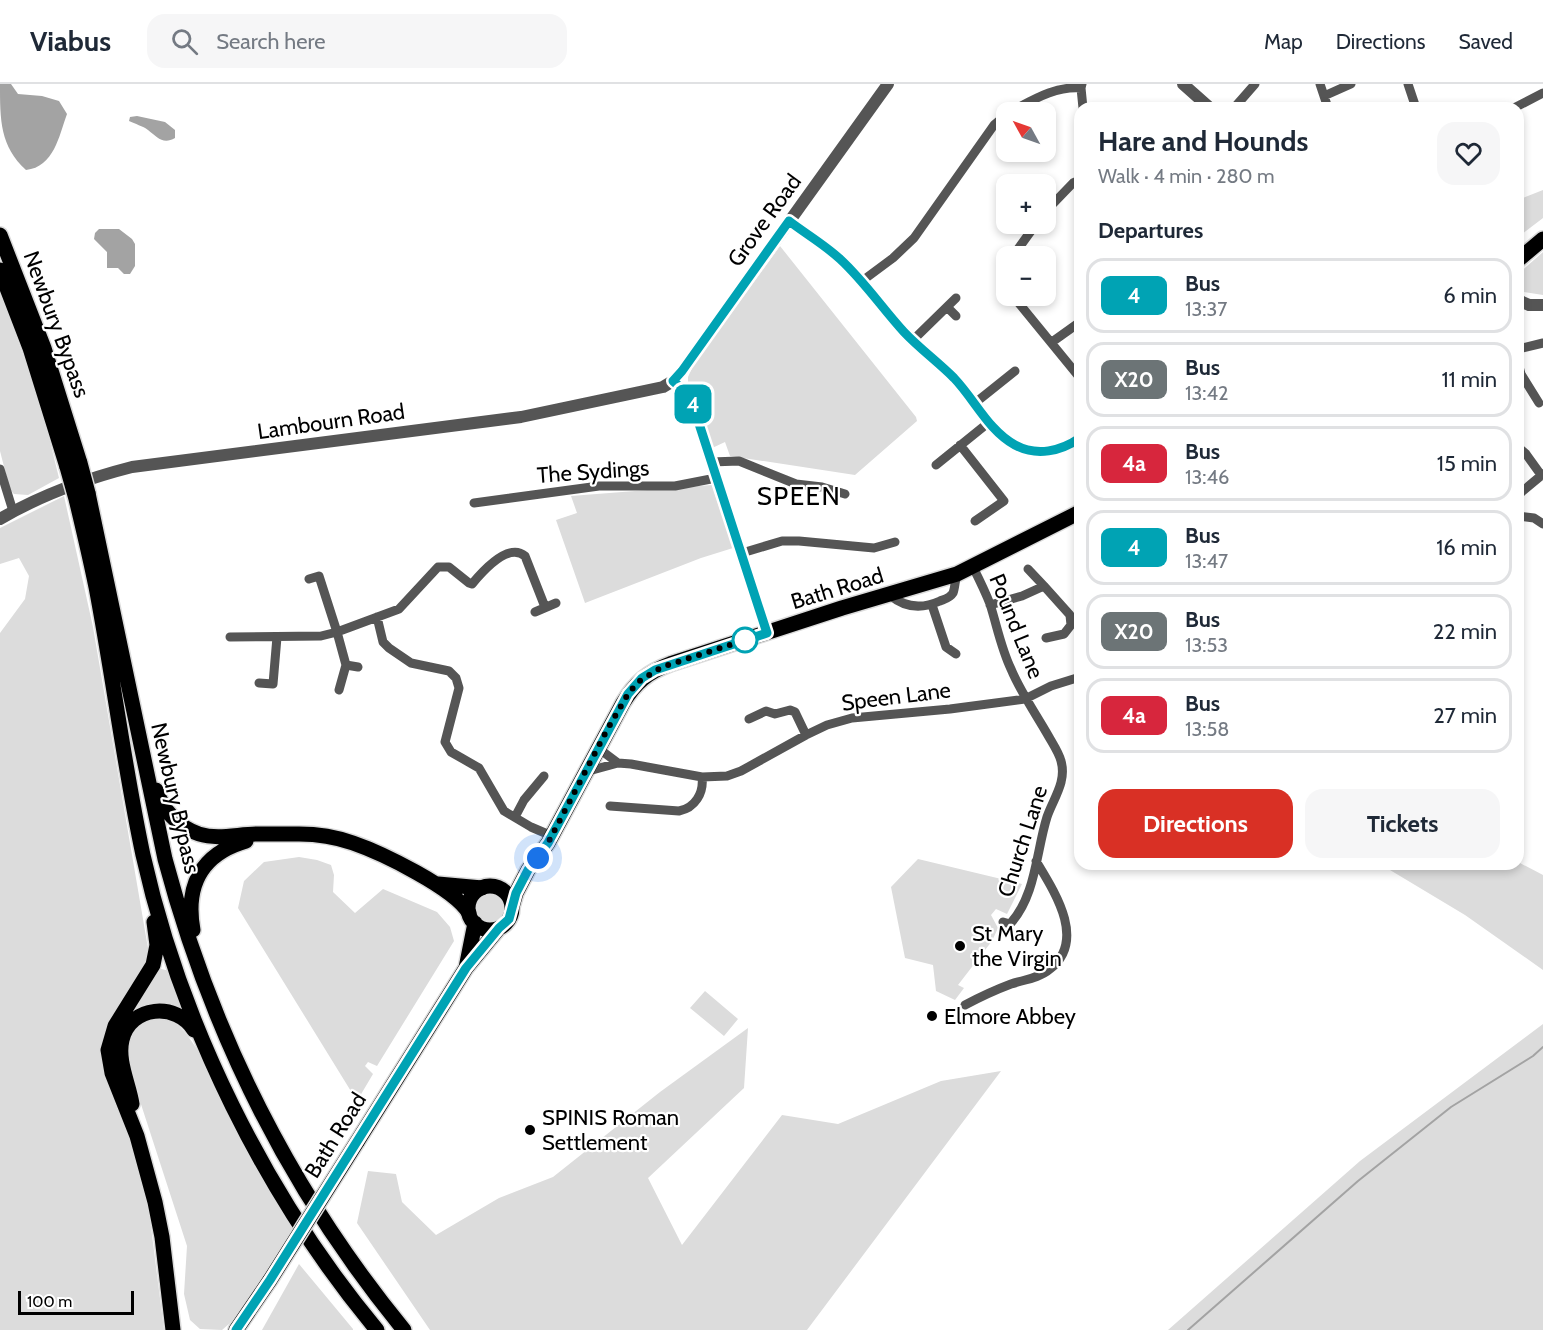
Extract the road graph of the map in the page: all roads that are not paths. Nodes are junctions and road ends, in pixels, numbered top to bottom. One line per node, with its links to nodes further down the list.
1 (888, 84): 20 (street, Grove Road)
2 (1040, 84): 10 (street)
3 (1183, 84): 13 (street)
4 (1255, 84): 14 (street)
5 (1320, 84): 6 (street)
6 (1351, 84)
7 (1408, 84): 15 (street)
8 (1082, 86): 10 (street); 12 (street)
9 (1543, 93): 16 (street)
10 (1044, 95): 11 (street)
11 (1031, 102)
12 (1083, 102)
13 (1203, 102)
14 (1239, 102)
15 (1414, 102)
16 (1524, 103)
17 (996, 123): 25 (street)
18 (1074, 183): 19 (street)
19 (1056, 201)
20 (789, 221): 25 (street); 40 (street, Grove Road)
21 (0, 235): 48 (main road, Newbury Bypass)
22 (1543, 239): 23 (main road)
23 (1524, 255)
24 (0, 270): 48 (main road, Newbury Bypass)
25 (862, 281): 33 (street)
26 (956, 298): 30 (street)
27 (1524, 303): 28 (street)
28 (1543, 305)
29 (1021, 306): 34 (street)
30 (947, 308): 31 (street); 33 (street)
31 (956, 316)
32 (1074, 326): 34 (street)
33 (912, 340): 41 (street)
34 (1052, 342): 38 (street)
35 (1543, 343): 36 (street)
36 (1524, 348)
37 (1016, 370): 41 (street)
38 (1074, 370)
39 (1524, 379): 42 (street)
40 (673, 381): 47 (street); 57 (street, Lambourn Road)
41 (975, 403): 43 (street)
42 (1539, 403)
43 (988, 423): 44 (street); 45 (street)
44 (1074, 442)
45 (960, 446): 49 (street); 61 (street)
46 (1524, 452): 51 (street)
47 (711, 462): 52 (street); 54 (street)
48 (74, 465): 55 (main road, Newbury Bypass, bridge)
49 (936, 465)
50 (0, 469): 57 (street)
51 (1542, 474): 53 (street)
52 (716, 478): 56 (street, The Sydings); 64 (street)
53 (1524, 490)
54 (845, 494)
55 (82, 496): 93 (main road, Newbury Bypass); 103 (main road, Newbury Bypass)
56 (474, 503)
57 (13, 511): 60 (street, Lambourn Road)
58 (1074, 515): 65 (main road, Bath Road)
59 (1524, 517): 62 (street)
60 (0, 519)
61 (975, 521)
62 (1543, 524)
63 (895, 542): 64 (street)
64 (742, 553): 80 (street)
65 (973, 567): 67 (main road, Bath Road); 73 (street, Pound Lane)
66 (1028, 570): 69 (street)
67 (957, 574): 70 (main road, Bath Road); 72 (street)
68 (309, 579): 79 (street)
69 (1044, 586): 73 (street); 76 (street)
70 (890, 595): 72 (street); 80 (main road, Bath Road)
71 (556, 603): 74 (street)
72 (932, 605): 84 (street)
73 (990, 605): 90 (street, Pound Lane)
74 (546, 607): 75 (street); 77 (street)
75 (536, 612)
76 (1070, 615): 78 (street); 83 (street)
77 (377, 617): 79 (street); 100 (street)
78 (1074, 618)
79 (337, 632): 82 (street); 85 (street)
80 (767, 633): 94 (main road, Bath Road)
81 (230, 637): 82 (street)
82 (277, 637): 88 (street)
83 (1046, 638)
84 (956, 654)
85 (345, 664): 86 (street); 89 (street)
86 (358, 667)
87 (1074, 679): 90 (street, Speen Lane)
88 (259, 683)
89 (339, 690)
90 (1026, 699): 92 (street, Speen Lane); 104 (street, Church Lane)
91 (749, 719): 92 (street)
92 (806, 735): 98 (street, Speen Lane)
93 (141, 746): 101 (main road); 114 (main road, Newbury Bypass)
94 (598, 748): 95 (street); 96 (main road, Bath Road)
95 (618, 764): 96 (street, Speen Lane); 98 (street, Speen Lane)
96 (585, 772): 102 (main road, Bath Road)
97 (544, 776): 100 (street)
98 (702, 777): 99 (street)
99 (610, 806)
100 (515, 817): 102 (street)
101 (269, 835): 106 (main road); 114 (main road)
102 (552, 836): 105 (main road, Bath Road)
103 (144, 857): 115 (main road, Newbury Bypass); 116 (main road)
104 (1036, 861): 110 (street, Church Lane); 113 (street)
105 (528, 870): 107 (main road, Bath Road); 108 (main road, Bath Road)
106 (435, 884): 107 (main road); 109 (main road)
107 (485, 887): 108 (main road); 109 (main road)
108 (512, 907): 111 (main road)
109 (472, 918): 111 (main road); 112 (main road, Bath Road)
110 (1004, 922)
111 (499, 928): 112 (main road, Bath Road)
112 (466, 968): 118 (main road, Bath Road, bridge)
113 (965, 1005)
114 (212, 1006): 120 (main road, Newbury Bypass)
115 (216, 1070): 116 (main road); 119 (main road, Newbury Bypass)
116 (137, 1136): 117 (main road)
117 (175, 1328)
118 (239, 1329)
119 (377, 1330)
120 (404, 1330)

